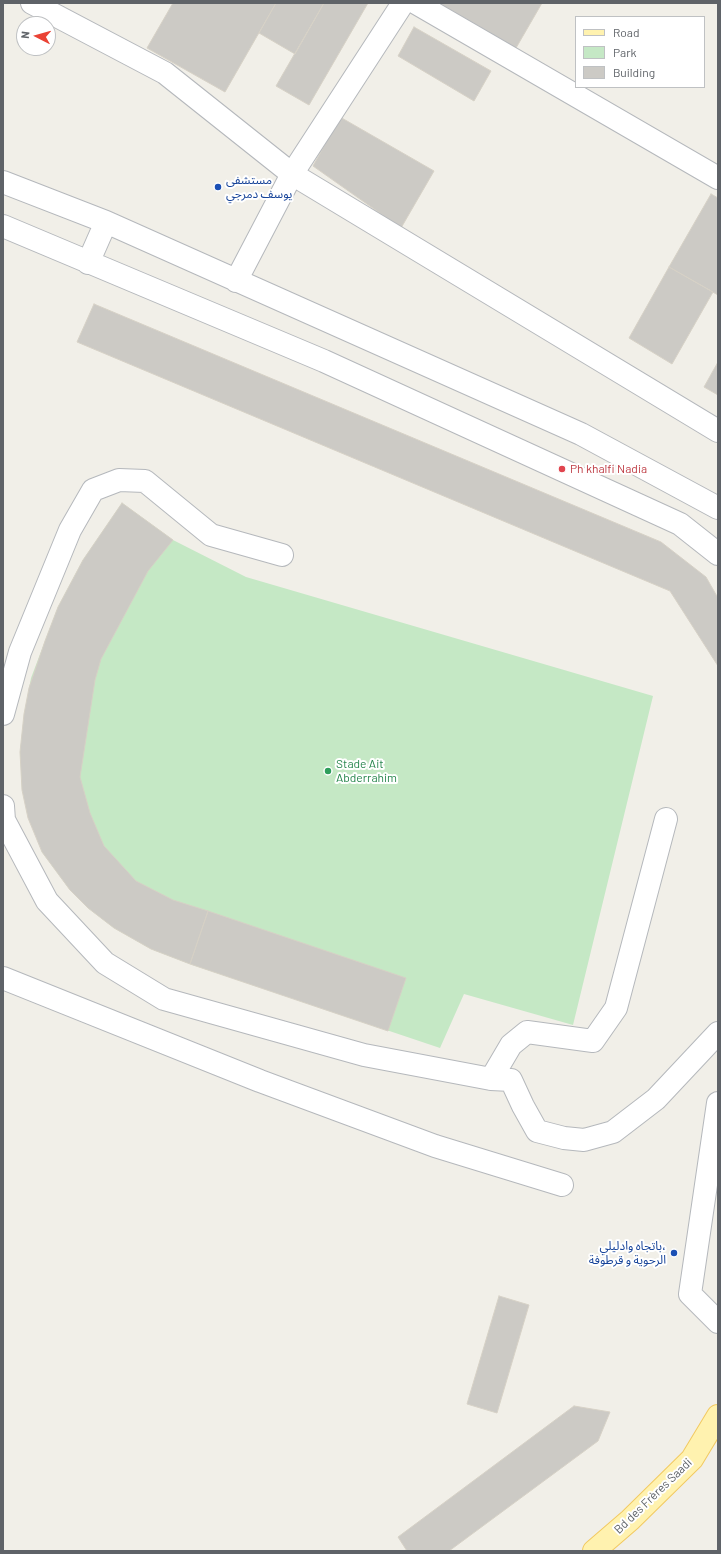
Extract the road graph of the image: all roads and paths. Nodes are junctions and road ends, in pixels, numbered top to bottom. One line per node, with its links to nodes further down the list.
1 (32, 3): 4 (street)
2 (403, 3): 4 (street)
3 (416, 3): 5 (street)
4 (292, 174): 10 (street); 11 (street)
5 (718, 178)
6 (3, 182): 7 (street)
7 (106, 222): 9 (street); 10 (street)
8 (3, 226): 9 (street)
9 (88, 263): 13 (street)
10 (236, 281): 12 (street)
11 (718, 431)
12 (718, 508)
13 (718, 554)
14 (282, 555): 15 (street)
15 (3, 714)
16 (3, 806): 20 (street)
17 (666, 819): 20 (street)
18 (3, 978): 22 (street)
19 (718, 1033): 20 (street)
20 (492, 1079)
21 (718, 1103): 23 (street)
22 (562, 1186)
23 (718, 1322)
24 (718, 1416): 25 (main road, Bd des Frères Saadi)
25 (594, 1551)

